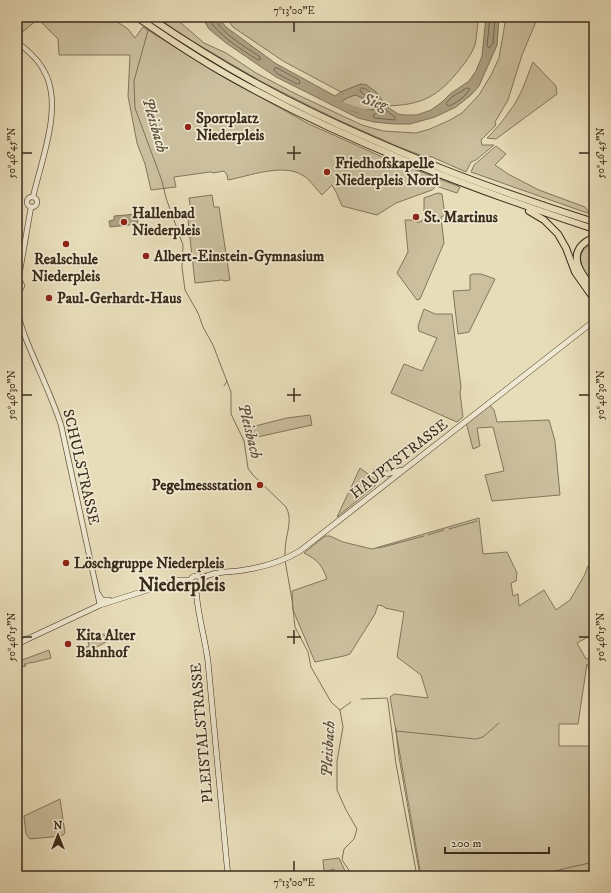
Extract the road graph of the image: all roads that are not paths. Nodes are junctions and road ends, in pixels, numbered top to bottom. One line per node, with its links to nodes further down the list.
1 (137, 17): 2 (highway)
2 (147, 20): 4 (highway); 5 (highway)
3 (17, 42): 10 (street)
4 (518, 203): 8 (highway); 13 (highway)
5 (559, 211): 6 (highway); 7 (highway)
6 (594, 218)
7 (594, 222)
8 (594, 229)
9 (594, 238): 11 (highway)
10 (18, 282): 12 (street, SCHULSTRASSE)
11 (594, 290)
12 (17, 291): 20 (street, SCHULSTRASSE)
13 (594, 299)
14 (593, 322): 15 (main road, HAUPTSTRASSE)
15 (408, 468): 16 (main road); 17 (main road, HAUPTSTRASSE)
16 (375, 472)
17 (201, 579): 18 (main road); 19 (main road)
18 (190, 580): 19 (main road); 21 (main road)
19 (196, 588): 24 (main road, PLEISTALSTRASSE)
20 (98, 594): 21 (main road); 22 (street, SCHULSTRASSE)
21 (118, 599): 22 (main road)
22 (100, 605): 23 (main road)
23 (17, 644)
24 (228, 876)

